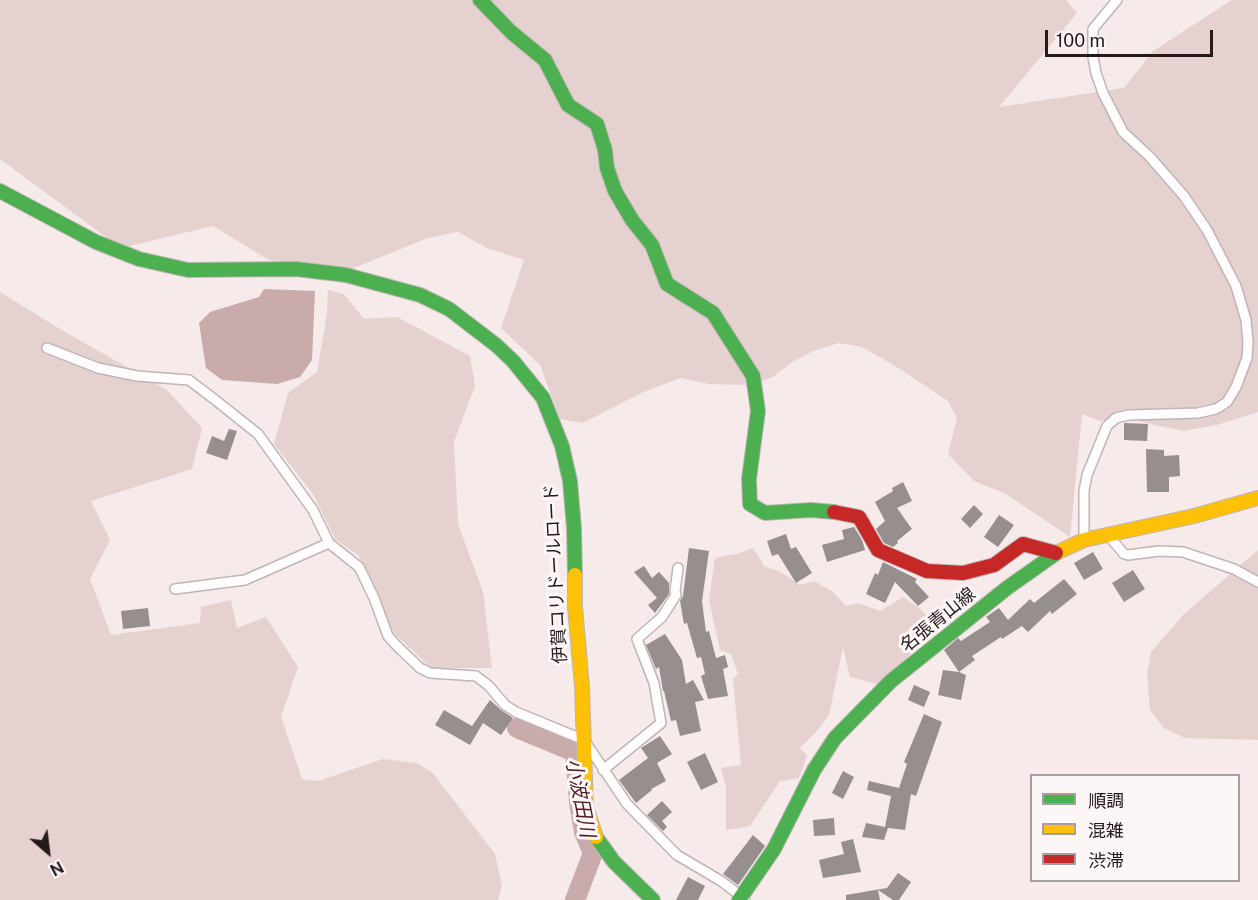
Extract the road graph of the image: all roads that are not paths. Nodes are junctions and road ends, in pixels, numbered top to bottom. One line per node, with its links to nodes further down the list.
1 (480, 0): 9 (street)
2 (1117, 0): 7 (street)
3 (0, 191): 13 (street, 伊賀コリドールロード)
4 (47, 348): 8 (street)
5 (1258, 498): 6 (street, 名張青山線)
6 (1108, 535): 7 (street, 名張青山線); 11 (street)
7 (1084, 540): 9 (street, 名張青山線)
8 (329, 543): 12 (street); 13 (street)
9 (1056, 553): 15 (street, 名張青山線)
10 (678, 568): 14 (street)
11 (1258, 582)
12 (175, 589)
13 (584, 740): 14 (street); 16 (street, 伊賀コリドールロード)
14 (603, 770): 15 (street)
15 (742, 899)
16 (652, 900)

